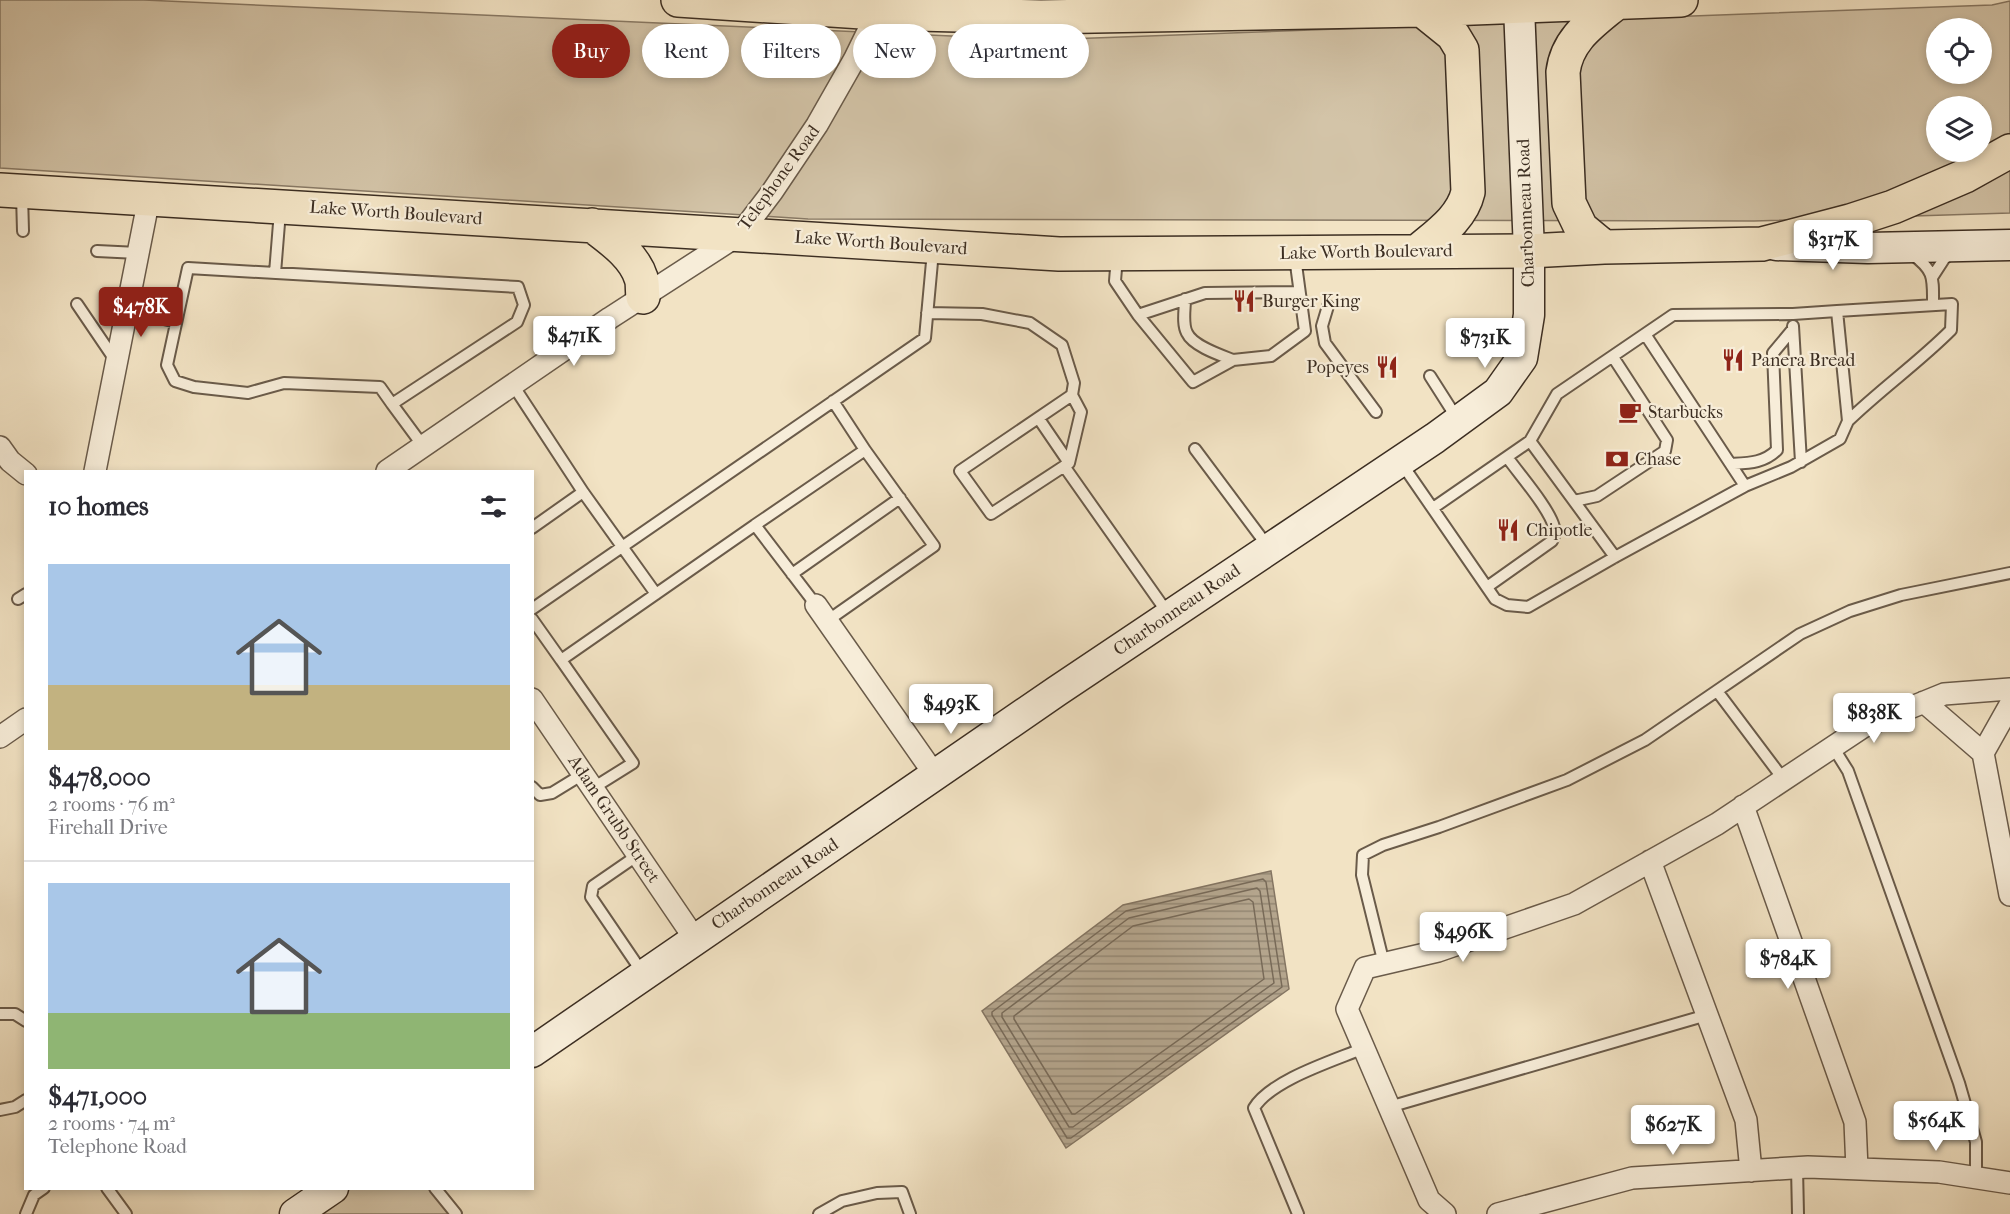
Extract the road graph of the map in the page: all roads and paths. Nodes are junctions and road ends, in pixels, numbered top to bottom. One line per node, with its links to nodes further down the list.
1 (1681, 0): 3 (highway)
2 (699, 1): 6 (highway)
3 (1616, 3): 4 (highway); 18 (highway)
4 (1519, 4): 5 (highway); 22 (street, Charbonneau Road)
5 (1435, 5): 6 (highway); 21 (highway)
6 (878, 6): 13 (street, Telephone Road)
7 (2010, 151): 14 (highway, Lake Worth Boulevard)
8 (11, 191): 9 (highway, Lake Worth Boulevard); 12 (lane)
9 (149, 198): 10 (highway, Lake Worth Boulevard); 23 (street)
10 (280, 206): 11 (highway, Lake Worth Boulevard); 26 (lane)
11 (592, 225): 13 (highway, Lake Worth Boulevard); 29 (highway)
12 (23, 231)
13 (740, 234): 16 (highway, Lake Worth Boulevard); 29 (street, Telephone Road)
14 (1762, 244): 18 (highway, Lake Worth Boulevard); 19 (street, Lake Worth Boulevard)
15 (2010, 245): 17 (street, Lake Worth Boulevard)
16 (933, 246): 25 (highway, Lake Worth Boulevard); 36 (lane)
17 (1958, 246): 19 (street, Lake Worth Boulevard); 27 (lane)
18 (1604, 247): 22 (highway, Lake Worth Boulevard)
19 (1903, 248): 27 (lane)
20 (97, 251): 23 (lane)
21 (1418, 251): 22 (highway, Lake Worth Boulevard); 24 (highway, Lake Worth Boulevard)
22 (1528, 251): 52 (street, Charbonneau Road)
23 (138, 253): 34 (street)
24 (1294, 253): 25 (highway, Lake Worth Boulevard); 28 (lane)
25 (1118, 254): 38 (lane)
26 (275, 273): 39 (lane); 49 (lane)
27 (1933, 276): 32 (lane)
28 (1299, 292): 30 (lane); 43 (lane)
29 (643, 297): 46 (street, Telephone Road)
30 (1185, 299): 38 (lane); 43 (lane)
31 (77, 304): 44 (lane)
32 (1933, 305): 35 (lane); 53 (lane)
33 (1328, 306): 50 (lane)
34 (127, 309): 39 (lane); 44 (street)
35 (1837, 311): 37 (lane); 53 (lane)
36 (927, 313): 47 (lane); 48 (lane)
37 (1792, 314): 40 (lane); 41 (lane)
38 (1138, 315): 43 (lane)
39 (176, 322): 49 (lane)
40 (1793, 329): 61 (lane); 63 (lane)
41 (1646, 334): 42 (lane); 63 (lane)
42 (1612, 357): 54 (lane); 70 (lane)
43 (1233, 360)
44 (116, 363): 64 (street)
45 (1430, 376): 52 (lane)
46 (513, 385): 55 (street, Telephone Road); 68 (lane)
47 (1072, 395): 51 (lane); 62 (lane)
48 (833, 401): 58 (lane); 74 (lane)
49 (392, 404): 55 (lane)
50 (1376, 411)
51 (1039, 418): 62 (lane); 62 (lane)
52 (1459, 420): 60 (street, Charbonneau Road)
53 (1848, 421): 61 (lane)
54 (1530, 441): 59 (lane); 70 (lane)
55 (423, 446): 65 (street, Telephone Road)
56 (0, 447): 66 (street)
57 (1195, 449): 75 (lane)
58 (865, 450): 69 (lane); 72 (lane)
59 (1507, 457): 71 (lane); 79 (lane)
60 (1400, 461): 71 (lane); 75 (street, Charbonneau Road)
61 (1801, 462): 67 (lane)
62 (1066, 464): 83 (lane)
63 (1731, 464): 67 (lane)
64 (95, 470)
65 (388, 470)
66 (24, 472)
67 (1745, 486): 76 (lane)
68 (583, 492): 73 (lane); 74 (lane)
69 (900, 498): 78 (lane); 82 (lane)
70 (1574, 501): 76 (lane)
71 (1433, 508): 79 (lane)
72 (755, 525): 78 (lane); 80 (lane)
73 (534, 527)
74 (622, 547): 80 (lane); 81 (lane)
75 (1269, 549): 83 (street, Charbonneau Road)
76 (1615, 556): 79 (lane)
77 (2010, 573): 87 (lane)
78 (792, 574): 82 (lane)
79 (1487, 587)
80 (656, 594): 85 (lane)
81 (534, 608)
82 (821, 613): 95 (street)
83 (1169, 616): 95 (street, Charbonneau Road)
84 (534, 622): 85 (lane)
85 (561, 660): 97 (lane)
86 (2010, 689): 89 (street)
87 (1717, 691): 96 (lane); 104 (lane)
88 (534, 702): 97 (street, Adam Grubb Street)
89 (1924, 702): 93 (street); 94 (street)
90 (2010, 705): 94 (street)
91 (24, 720): 92 (street)
92 (0, 737)
93 (1833, 747): 96 (street); 117 (lane)
94 (1983, 753): 102 (street)
95 (935, 775): 103 (street, Charbonneau Road)
96 (1784, 780): 99 (street)
97 (588, 781): 98 (lane); 100 (street, Adam Grubb Street)
98 (534, 789)
99 (1743, 806): 101 (street); 115 (street)
100 (638, 855): 103 (street, Adam Grubb Street); 105 (lane)
101 (1650, 861): 104 (street); 107 (street)
102 (2010, 895)
103 (695, 939): 105 (street, Charbonneau Road)
104 (1384, 964): 109 (street)
105 (644, 975): 110 (street, Charbonneau Road)
106 (0, 1014): 108 (lane)
107 (1707, 1015): 112 (lane); 116 (street)
108 (24, 1019)
109 (1364, 1048): 112 (street); 129 (lane)
110 (534, 1051)
111 (24, 1101): 113 (lane)
112 (1389, 1107): 130 (street)
113 (0, 1110)
114 (1797, 1168): 115 (street); 116 (street); 132 (lane)
115 (1857, 1169): 117 (street)
116 (1751, 1171): 131 (street)
117 (1976, 1178): 118 (street)
118 (2010, 1183)
119 (41, 1190): 123 (lane)
120 (108, 1190): 124 (lane)
121 (330, 1190): 125 (street)
122 (437, 1190): 126 (lane)
123 (26, 1214)
124 (126, 1214)
125 (295, 1214)
126 (456, 1214)
127 (819, 1214): 128 (lane)
128 (909, 1214)
129 (1298, 1214)
130 (1445, 1214)
131 (1498, 1214)
132 (1798, 1214)

